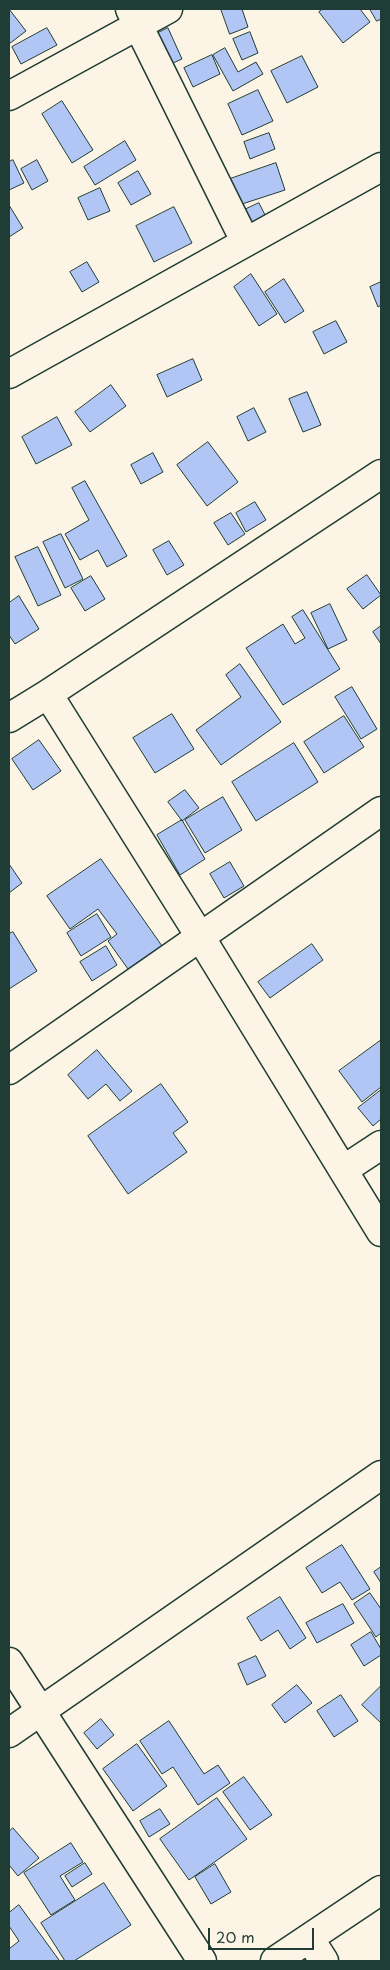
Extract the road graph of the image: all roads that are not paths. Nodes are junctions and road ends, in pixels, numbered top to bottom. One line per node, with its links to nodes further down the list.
1 (168, 9): 2 (street)
2 (135, 17): 3 (street); 5 (street)
3 (9, 96)
4 (381, 167): 5 (street)
5 (245, 241): 6 (street)
6 (9, 374)
7 (381, 474): 8 (street)
8 (48, 694): 9 (street); 11 (street)
9 (9, 718)
10 (381, 812): 11 (street)
11 (201, 938): 12 (street); 14 (street)
12 (9, 1070)
13 (381, 1145): 14 (street)
14 (343, 1170): 15 (street)
15 (381, 1232)
16 (381, 1475): 18 (street)
17 (9, 1662): 18 (street)
18 (39, 1711): 19 (street); 22 (street)
19 (9, 1732)
20 (381, 1890): 21 (street)
21 (310, 1939): 23 (street); 24 (street)
22 (202, 1961)
23 (275, 1961)
24 (324, 1961)

